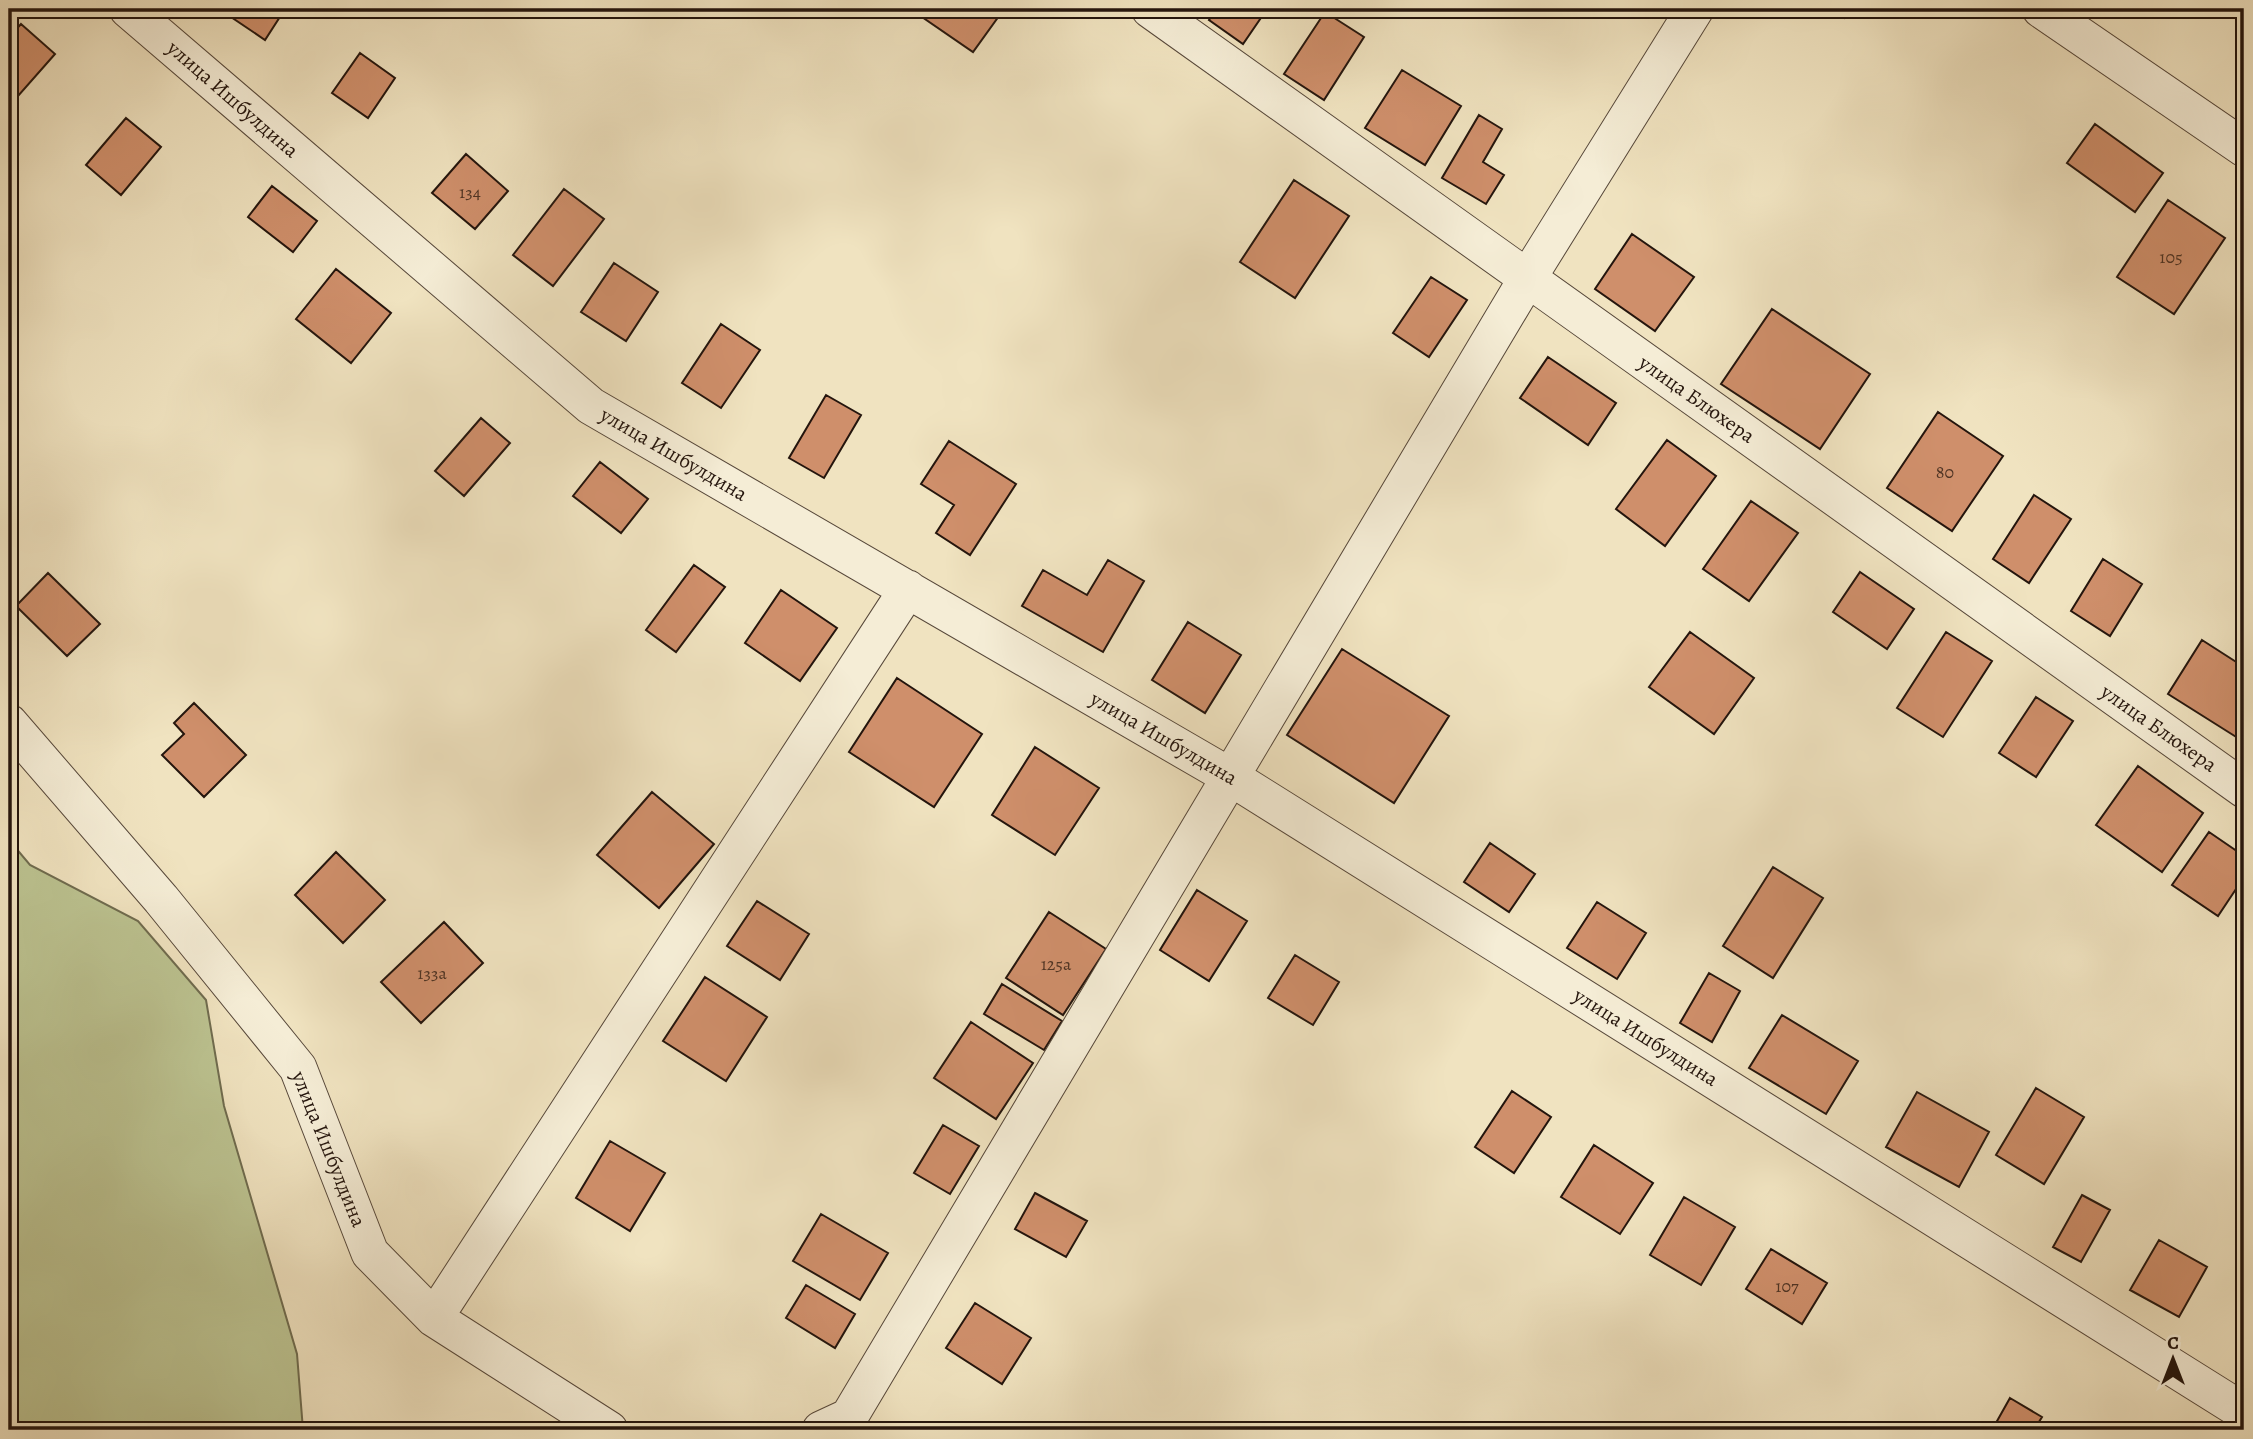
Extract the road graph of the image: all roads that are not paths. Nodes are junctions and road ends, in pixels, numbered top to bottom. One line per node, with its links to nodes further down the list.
1 (128, 9): 7 (street, улица Ишбулдина)
2 (1150, 9): 6 (street, улица Блюхера)
3 (1695, 9): 6 (street)
4 (2040, 9): 5 (street)
5 (2244, 148)
6 (1527, 279): 9 (street); 10 (street, улица Блюхера)
7 (908, 589): 9 (street, улица Ишбулдина); 11 (street)
8 (9, 723): 11 (street, улица Ишбулдина)
9 (1229, 776): 12 (street, улица Ишбулдина); 13 (street)
10 (2244, 789)
11 (434, 1318): 14 (street, улица Ишбулдина)
12 (2244, 1412)
13 (835, 1424)
14 (609, 1430)

